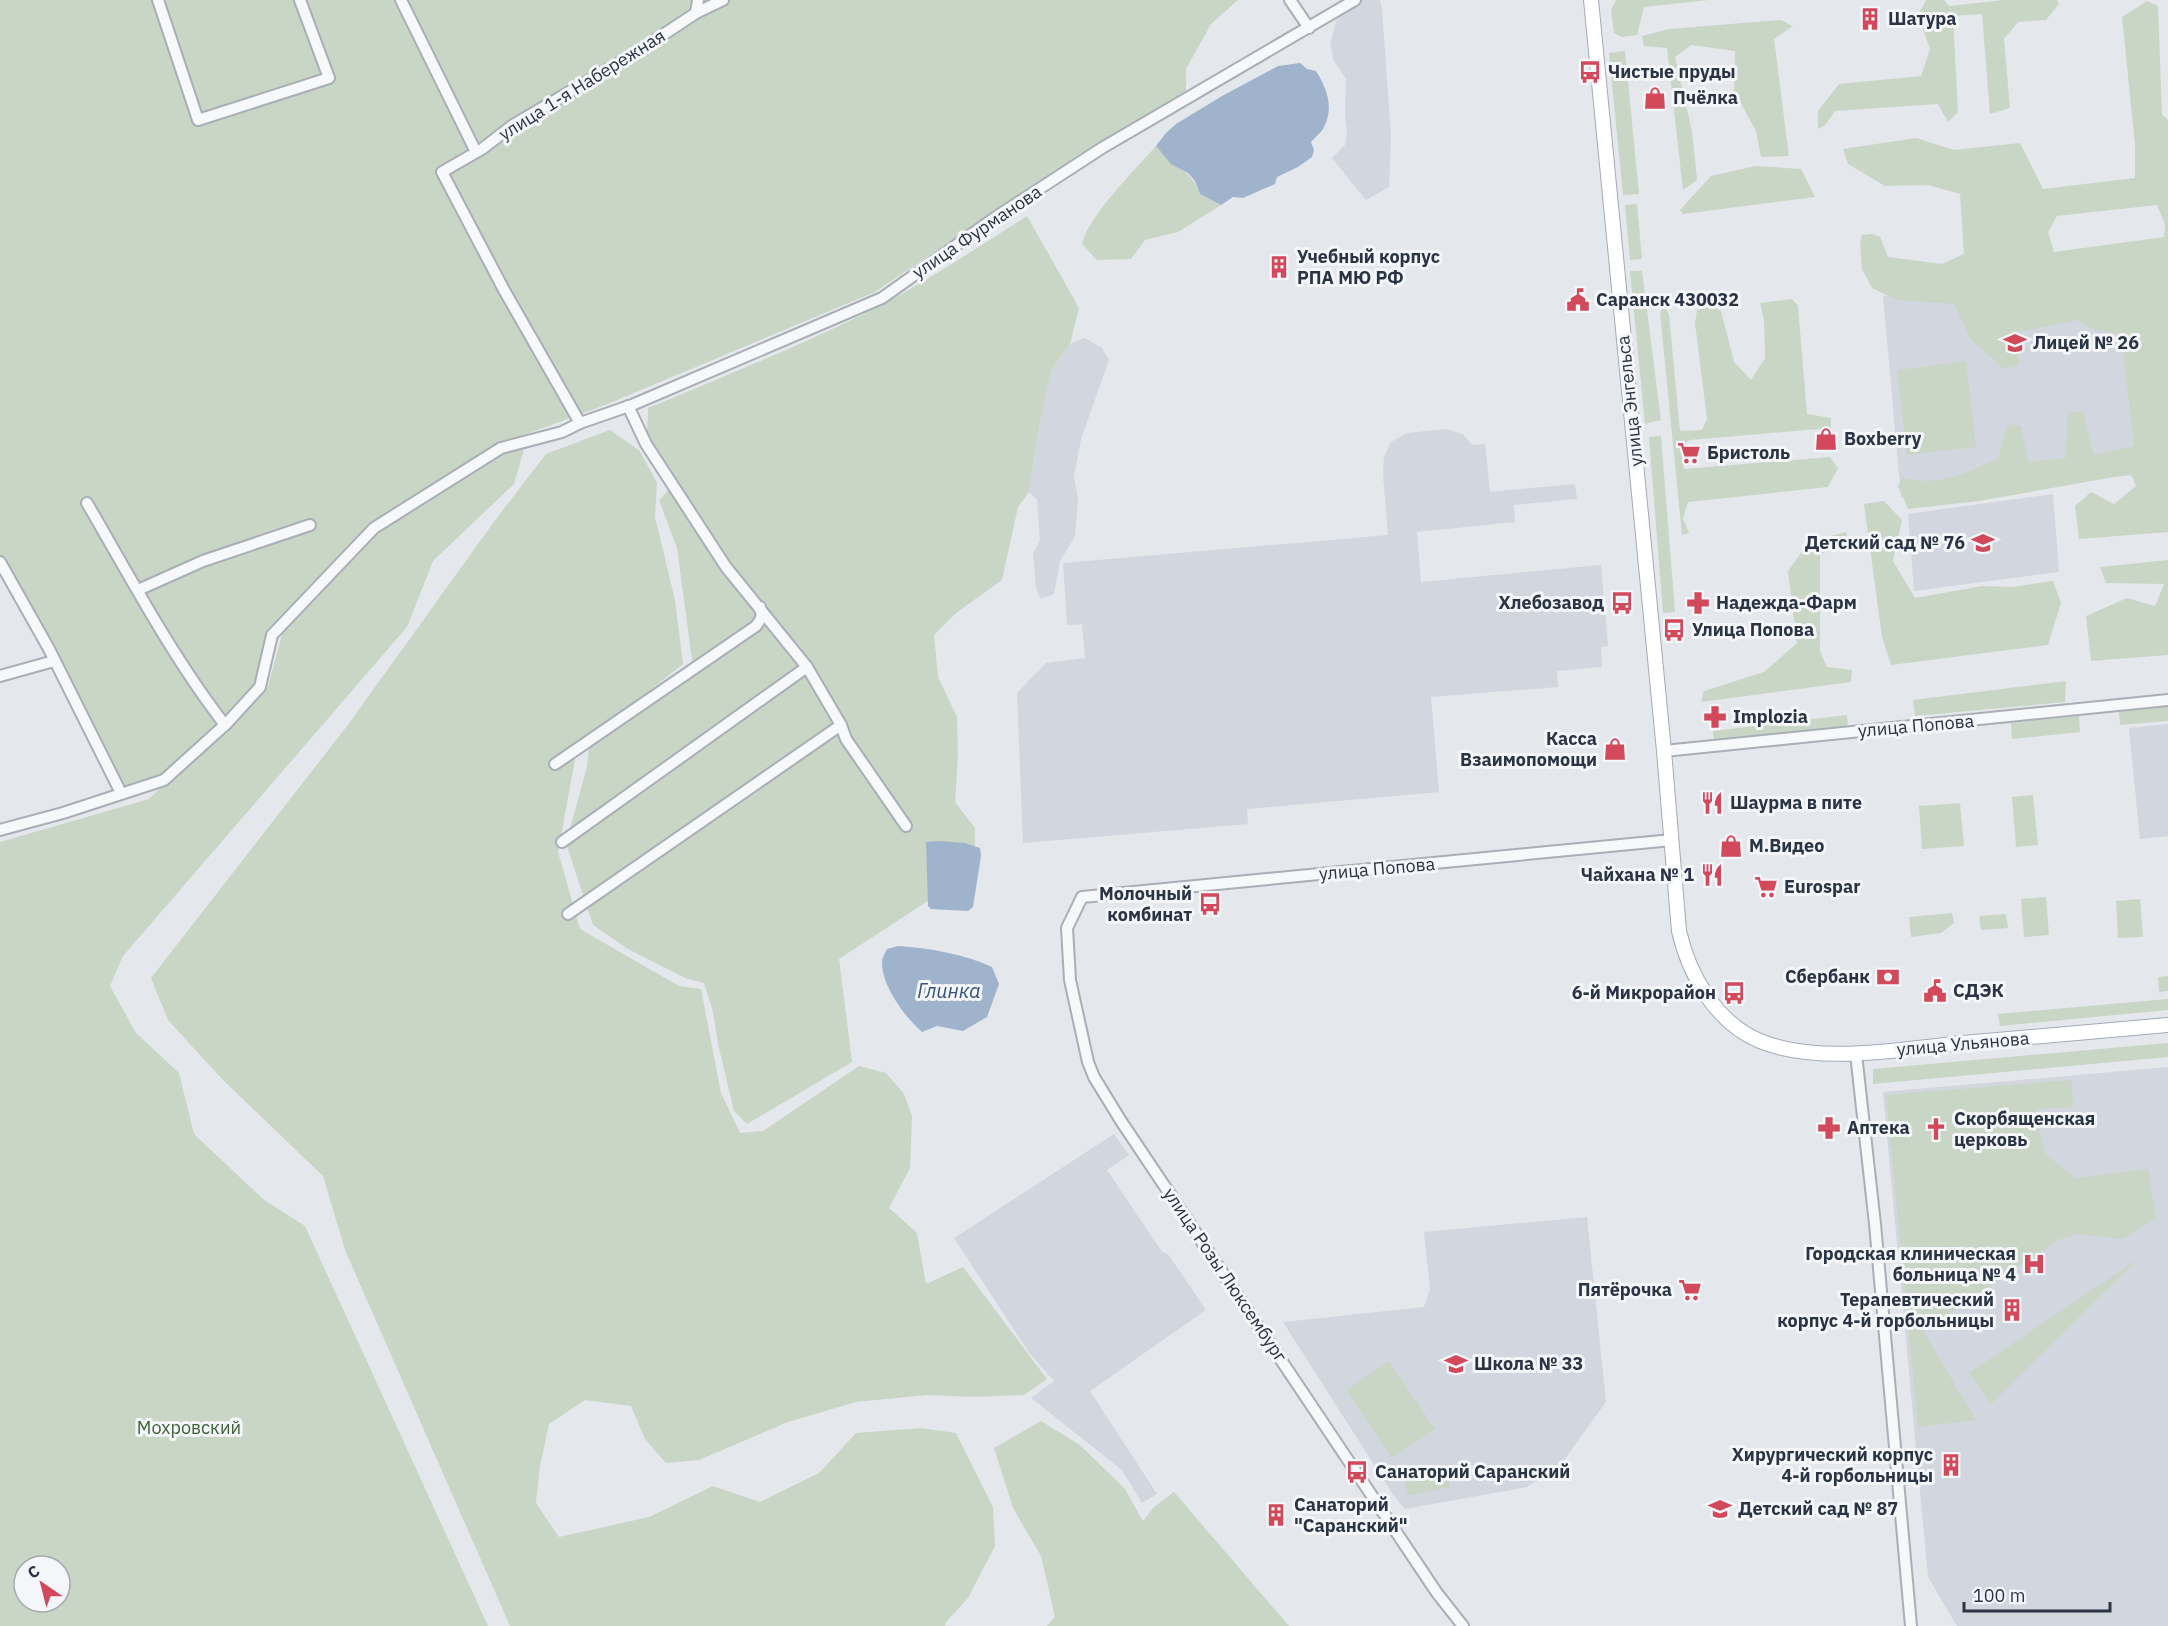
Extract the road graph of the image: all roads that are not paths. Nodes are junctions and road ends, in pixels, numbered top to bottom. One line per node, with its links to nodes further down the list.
1 (158, 0): 2 (street)
2 (300, 0)
3 (401, 0): 11 (street)
4 (698, 0): 9 (street)
5 (723, 0): 9 (street, улица 1-я Набережная)
6 (1290, 0): 10 (street)
7 (1354, 0): 10 (street, улица Фурманова)
8 (1591, 0): 25 (main road, улица Энгельса)
9 (696, 13): 11 (street, улица 1-я Набережная)
10 (1309, 28): 12 (street, улица Фурманова)
11 (476, 152): 13 (street, улица 1-я Набережная)
12 (628, 406): 13 (street, улица Фурманова); 18 (street)
13 (580, 423): 24 (street, улица Фурманова)
14 (87, 503): 17 (street)
15 (310, 525): 17 (street)
16 (0, 562): 19 (street)
17 (138, 590): 24 (street)
18 (760, 607): 20 (street); 26 (street)
19 (54, 661): 21 (street); 27 (street)
20 (807, 667): 23 (street); 31 (street)
21 (0, 676)
22 (2168, 700): 25 (street, улица Попова)
23 (841, 724): 28 (street); 33 (street)
24 (225, 725): 27 (street, улица Фурманова)
25 (1664, 751): 30 (main road)
26 (555, 764)
27 (121, 793): 29 (street)
28 (906, 826)
29 (0, 830)
30 (1672, 840): 32 (street, улица Попова); 35 (main road, улица Ульянова)
31 (562, 842)
32 (1082, 897): 36 (street, улица Розы Люксембург)
33 (568, 914)
34 (2168, 1025): 35 (main road, улица Ульянова)
35 (1856, 1054): 37 (street)
36 (1463, 1626)
37 (1911, 1626)

